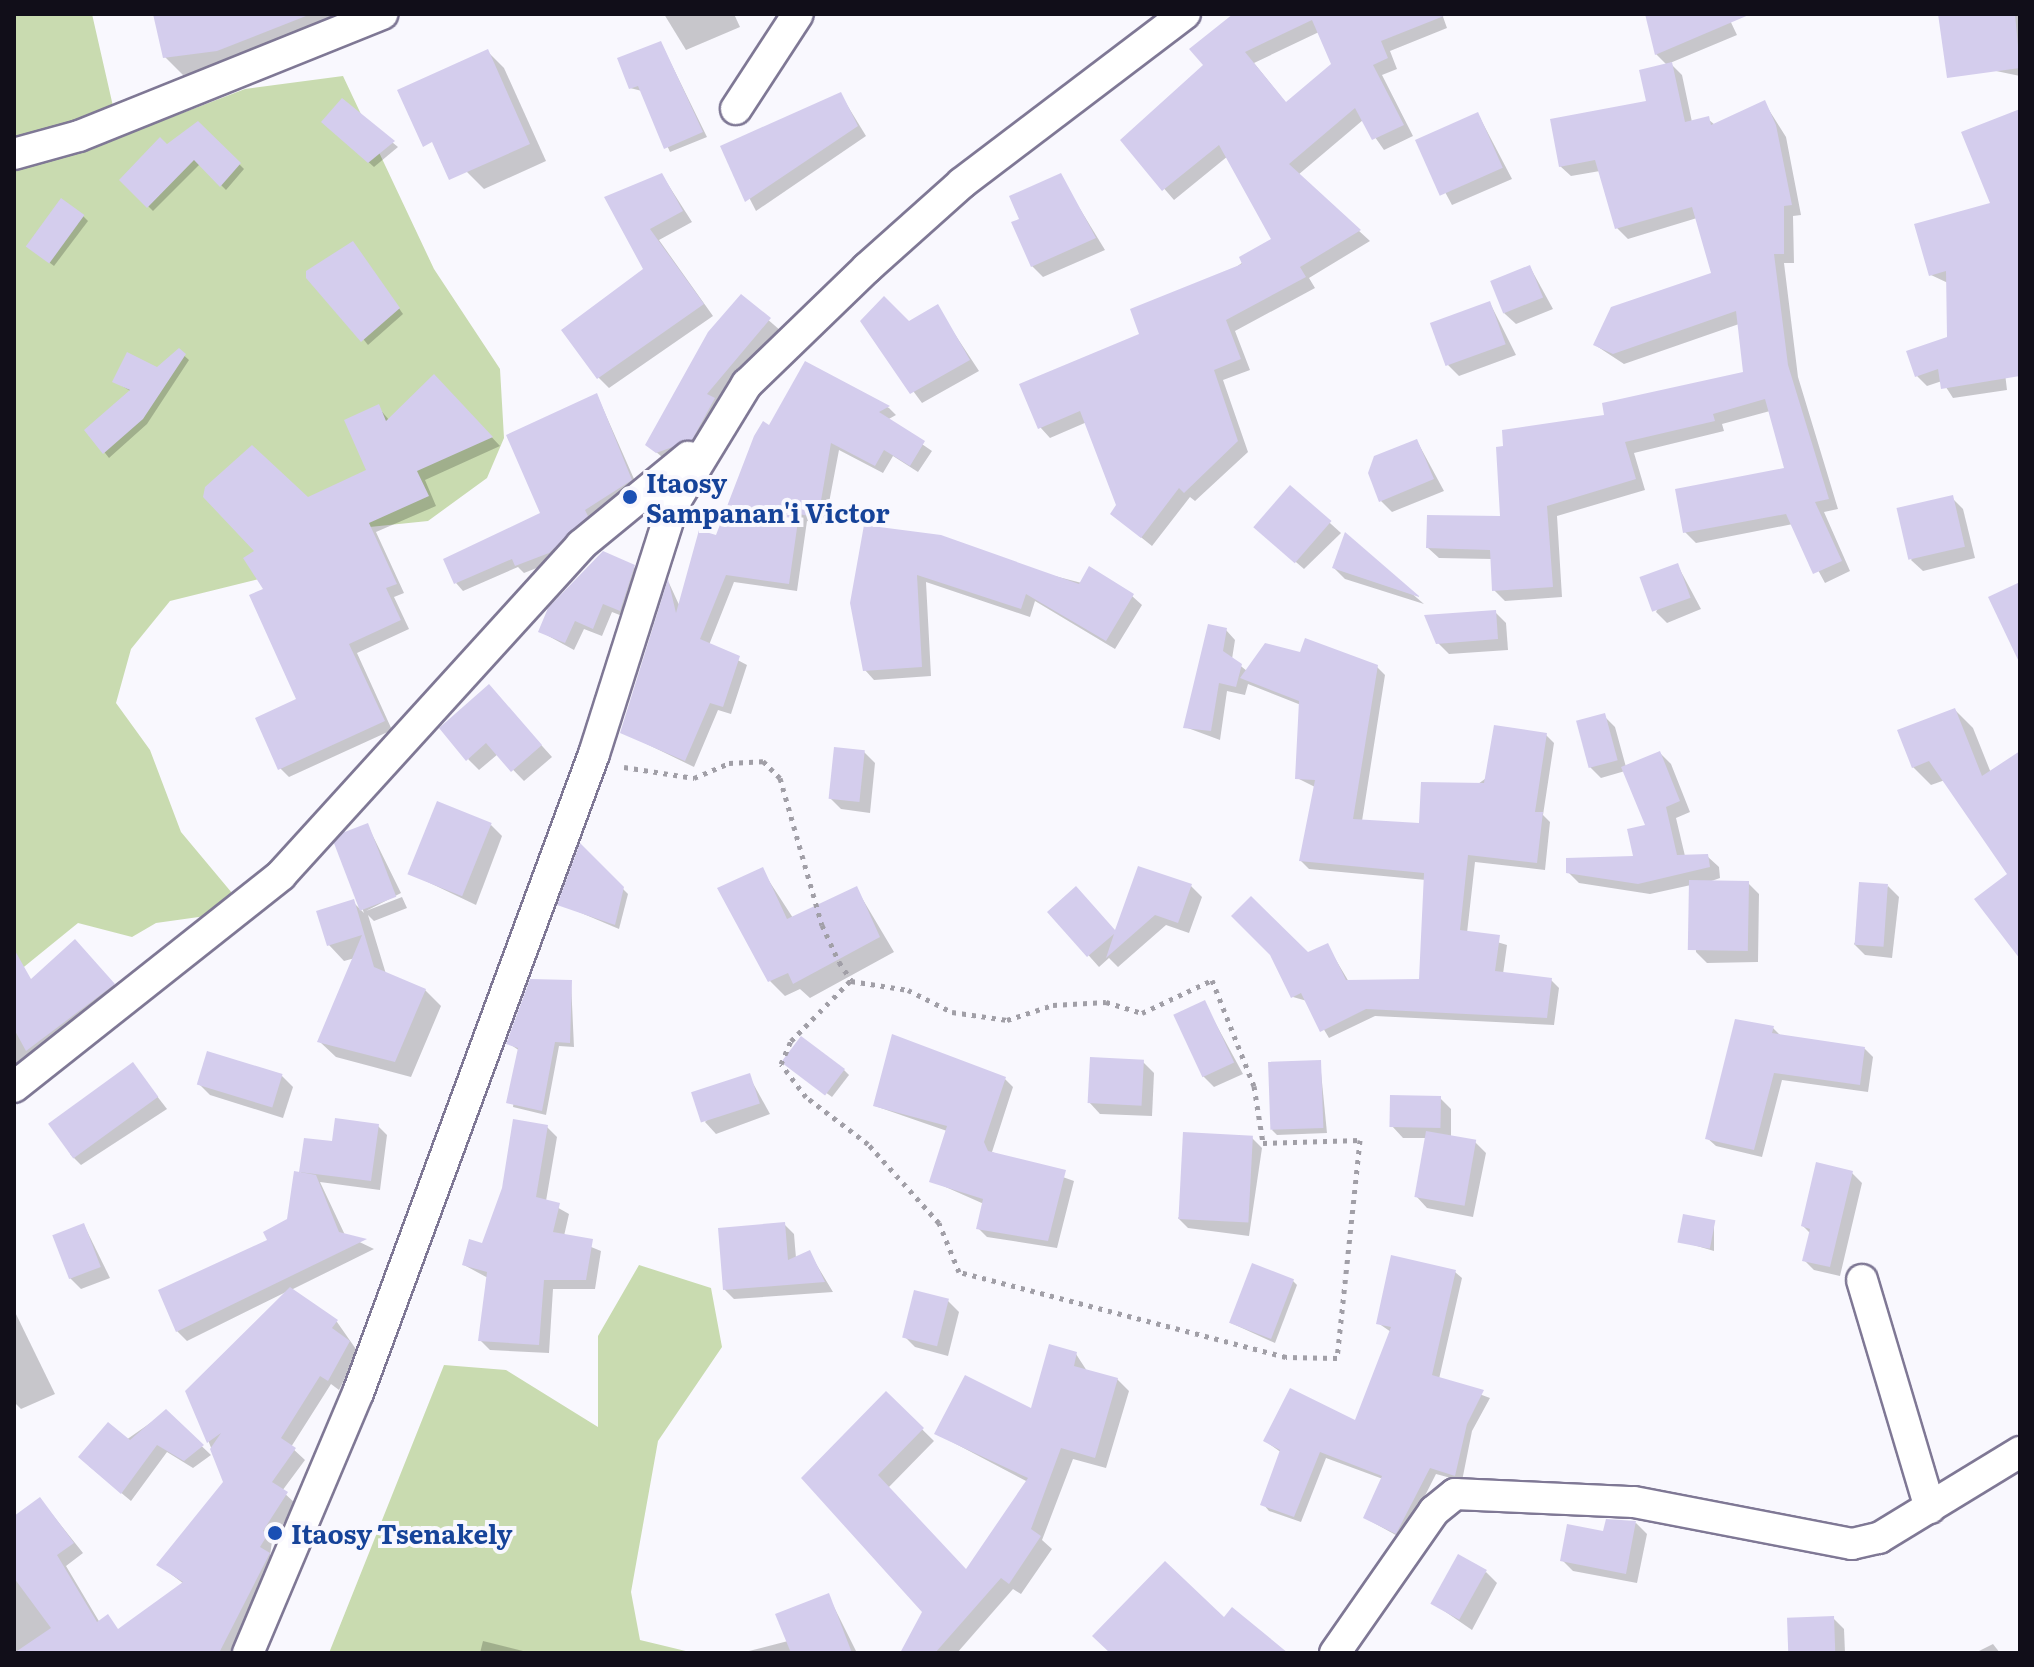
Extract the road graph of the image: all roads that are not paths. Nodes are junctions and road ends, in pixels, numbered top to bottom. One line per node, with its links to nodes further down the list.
1 (382, 14): 5 (street)
2 (798, 14): 4 (street)
3 (1180, 15): 6 (street)
4 (736, 109)
5 (14, 154)
6 (747, 384): 7 (street); 11 (street)
7 (14, 1087)
8 (1862, 1280): 10 (street)
9 (2020, 1452): 10 (street)
10 (1930, 1508): 12 (street)
11 (248, 1653)
12 (1335, 1653)

